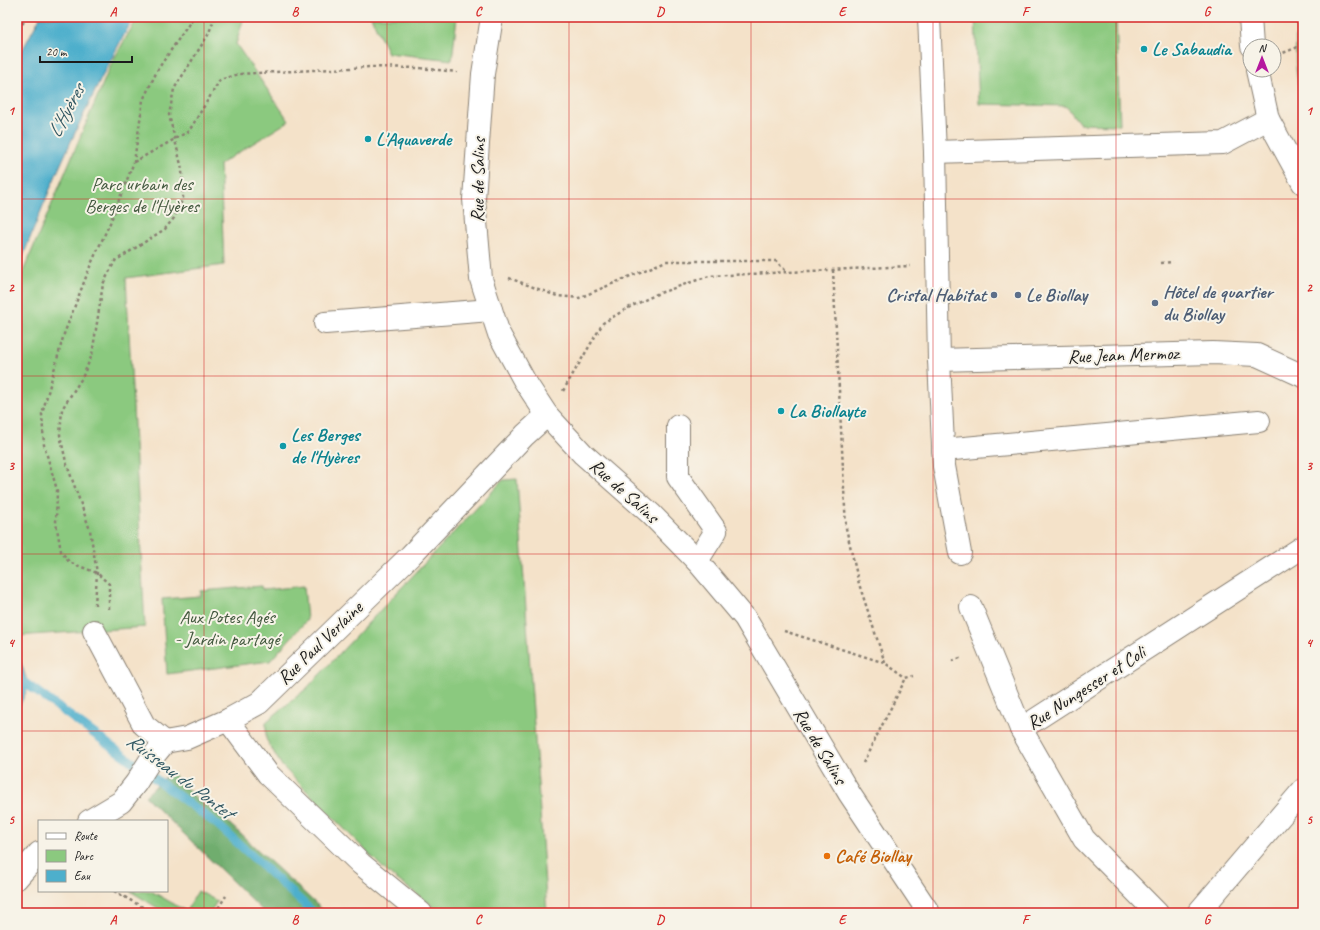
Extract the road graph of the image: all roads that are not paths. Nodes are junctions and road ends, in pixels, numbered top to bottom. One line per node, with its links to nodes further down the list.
1 (492, 17): 9 (street, Rue de Salins)
2 (928, 17): 7 (street)
3 (1250, 17): 4 (street)
4 (1251, 38)
5 (1259, 78): 6 (street)
6 (1268, 119): 7 (street); 8 (street)
7 (935, 152): 11 (street)
8 (1303, 184)
9 (491, 310): 10 (street); 13 (street, Rue de Salins)
10 (325, 323)
11 (939, 360): 12 (street, Rue Jean Mermoz); 16 (street)
12 (1303, 376)
13 (547, 415): 19 (street, Rue de Salins); 22 (street, Rue Paul Verlaine)
14 (1259, 421): 16 (street)
15 (678, 426): 19 (street)
16 (943, 450): 18 (street)
17 (1303, 547): 23 (street, Rue Nungesser et Coli)
18 (960, 553)
19 (697, 561): 30 (street, Rue de Salins)
20 (971, 607): 23 (street)
21 (94, 631): 24 (street)
22 (228, 720): 24 (street, Rue Paul Verlaine); 29 (street)
23 (1020, 729): 31 (street, Rue Nungesser et Coli)
24 (165, 742): 26 (street)
25 (1303, 790): 32 (street)
26 (90, 820)
27 (38, 853): 28 (street)
28 (17, 878)
29 (421, 913)
30 (929, 913)
31 (1157, 913)
32 (1198, 913)

